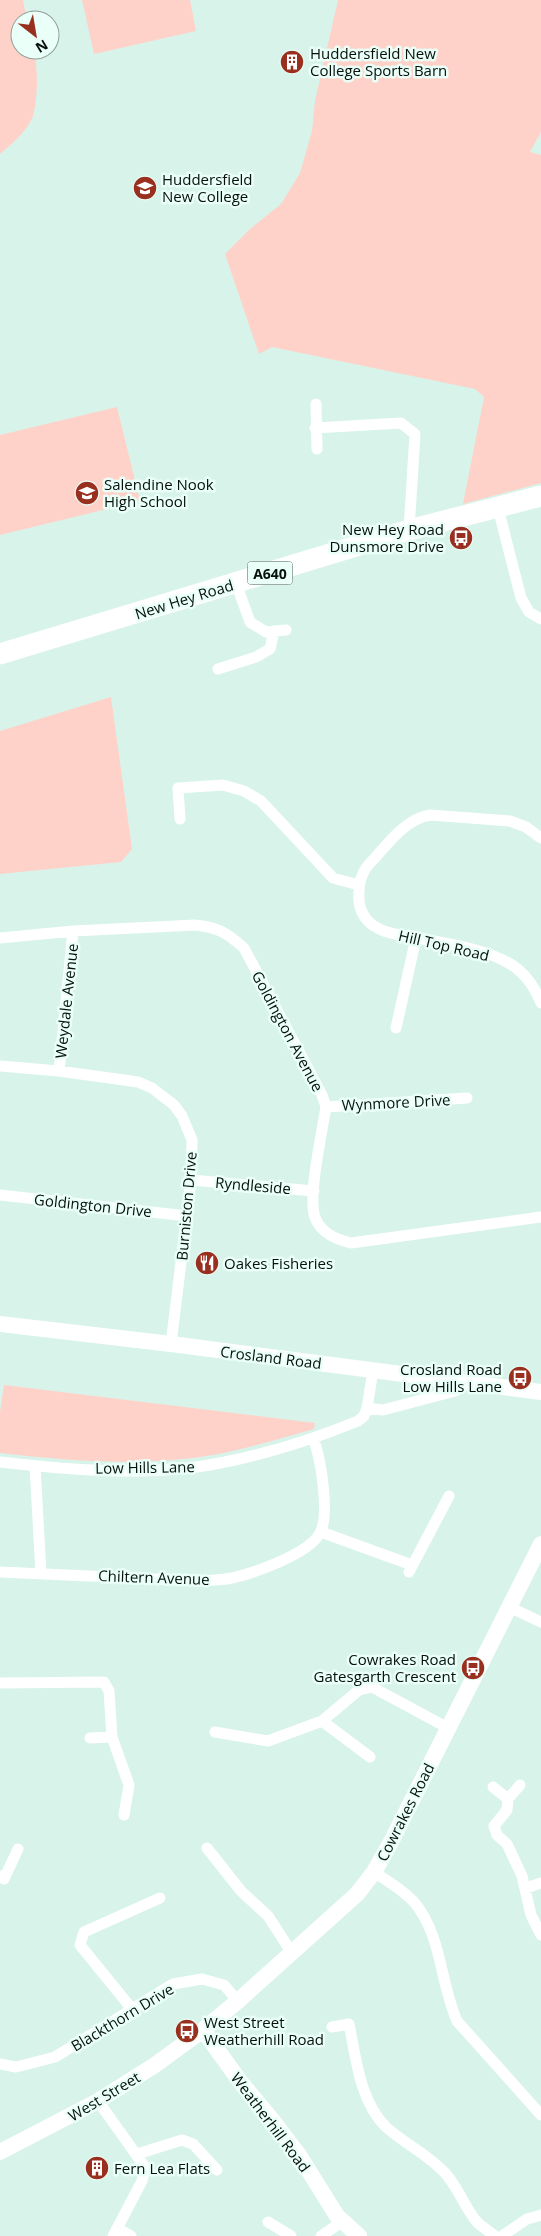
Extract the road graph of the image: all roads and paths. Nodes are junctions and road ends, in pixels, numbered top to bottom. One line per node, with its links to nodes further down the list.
1 (316, 404): 2 (street)
2 (315, 428): 3 (street); 6 (street)
3 (316, 449)
4 (541, 496): 5 (highway, New Hey Road / A640)
5 (498, 508): 6 (highway, New Hey Road / A640); 8 (street)
6 (409, 530): 7 (highway, New Hey Road / A640)
7 (236, 583): 9 (highway, New Hey Road / A640); 10 (street)
8 (541, 618)
9 (0, 654)
10 (218, 669)
11 (180, 819): 13 (street)
12 (541, 838): 13 (street)
13 (359, 885): 16 (street, Hill Top Road)
14 (74, 932): 15 (street, Goldington Avenue); 20 (street, Weydale Avenue); 22 (street, Goldington Avenue)
15 (0, 938)
16 (416, 938): 17 (street, Hill Top Road); 18 (street)
17 (541, 1003)
18 (396, 1028)
19 (0, 1066): 20 (street, Burniston Drive)
20 (59, 1071): 23 (street, Burniston Drive)
21 (467, 1098): 22 (street, Wynmore Drive)
22 (326, 1107): 24 (street, Goldington Avenue)
23 (191, 1180): 24 (street, Ryndleside); 26 (street, Burniston Drive)
24 (314, 1191): 27 (street, Goldington Avenue)
25 (0, 1195): 26 (street, Goldington Drive)
26 (187, 1216): 29 (street, Burniston Drive)
27 (541, 1217)
28 (0, 1324): 29 (street, Crosland Road)
29 (171, 1344): 30 (street, Crosland Road)
30 (373, 1370): 31 (street, Crosland Road); 33 (street)
31 (463, 1382): 32 (street, Crosland Road); 33 (street)
32 (541, 1392)
33 (367, 1408): 34 (street, Low Hills Lane)
34 (313, 1438): 36 (street, Low Hills Lane); 38 (street)
35 (0, 1462): 36 (street, Low Hills Lane)
36 (35, 1466): 41 (street)
37 (449, 1496): 38 (street)
38 (321, 1532): 41 (street, Chiltern Avenue)
39 (541, 1544): 42 (street, Cowrakes Road)
40 (0, 1572): 41 (street, Chiltern Avenue)
41 (41, 1573)
42 (509, 1607): 43 (street); 46 (street, Cowrakes Road)
43 (541, 1622)
44 (0, 1683): 48 (street)
45 (322, 1721): 46 (street); 47 (street); 50 (street)
46 (448, 1728): 57 (street, Cowrakes Road)
47 (215, 1732)
48 (112, 1737): 49 (street); 54 (street)
49 (90, 1738)
50 (370, 1757)
51 (520, 1785): 53 (street)
52 (493, 1787): 53 (street)
53 (508, 1800): 60 (street)
54 (124, 1815)
55 (207, 1848): 63 (street)
56 (18, 1849): 58 (street)
57 (374, 1872): 63 (street, Cowrakes Road); 70 (street)
58 (0, 1876)
59 (541, 1883): 60 (street)
60 (526, 1888): 62 (street)
61 (160, 1898): 65 (street)
62 (541, 1935)
63 (292, 1953): 64 (street, Cowrakes Road)
64 (238, 2001): 65 (street, Blackthorn Drive); 67 (street, Cowrakes Road)
65 (132, 2008): 68 (street, Blackthorn Drive)
66 (332, 2027): 82 (street)
67 (203, 2030): 69 (street, West Street); 75 (street, Weatherhill Road)
68 (0, 2064)
69 (98, 2101): 71 (street, West Street); 72 (street)
70 (541, 2115)
71 (0, 2152)
72 (137, 2154): 73 (street); 77 (street)
73 (217, 2170)
74 (541, 2215): 83 (street)
75 (343, 2221): 80 (street); 81 (street, Weatherhill Road)
76 (268, 2222): 79 (street)
77 (115, 2232): 78 (street)
78 (131, 2236)
79 (291, 2236)
80 (321, 2236)
81 (359, 2236)
82 (495, 2236)
83 (502, 2236)

